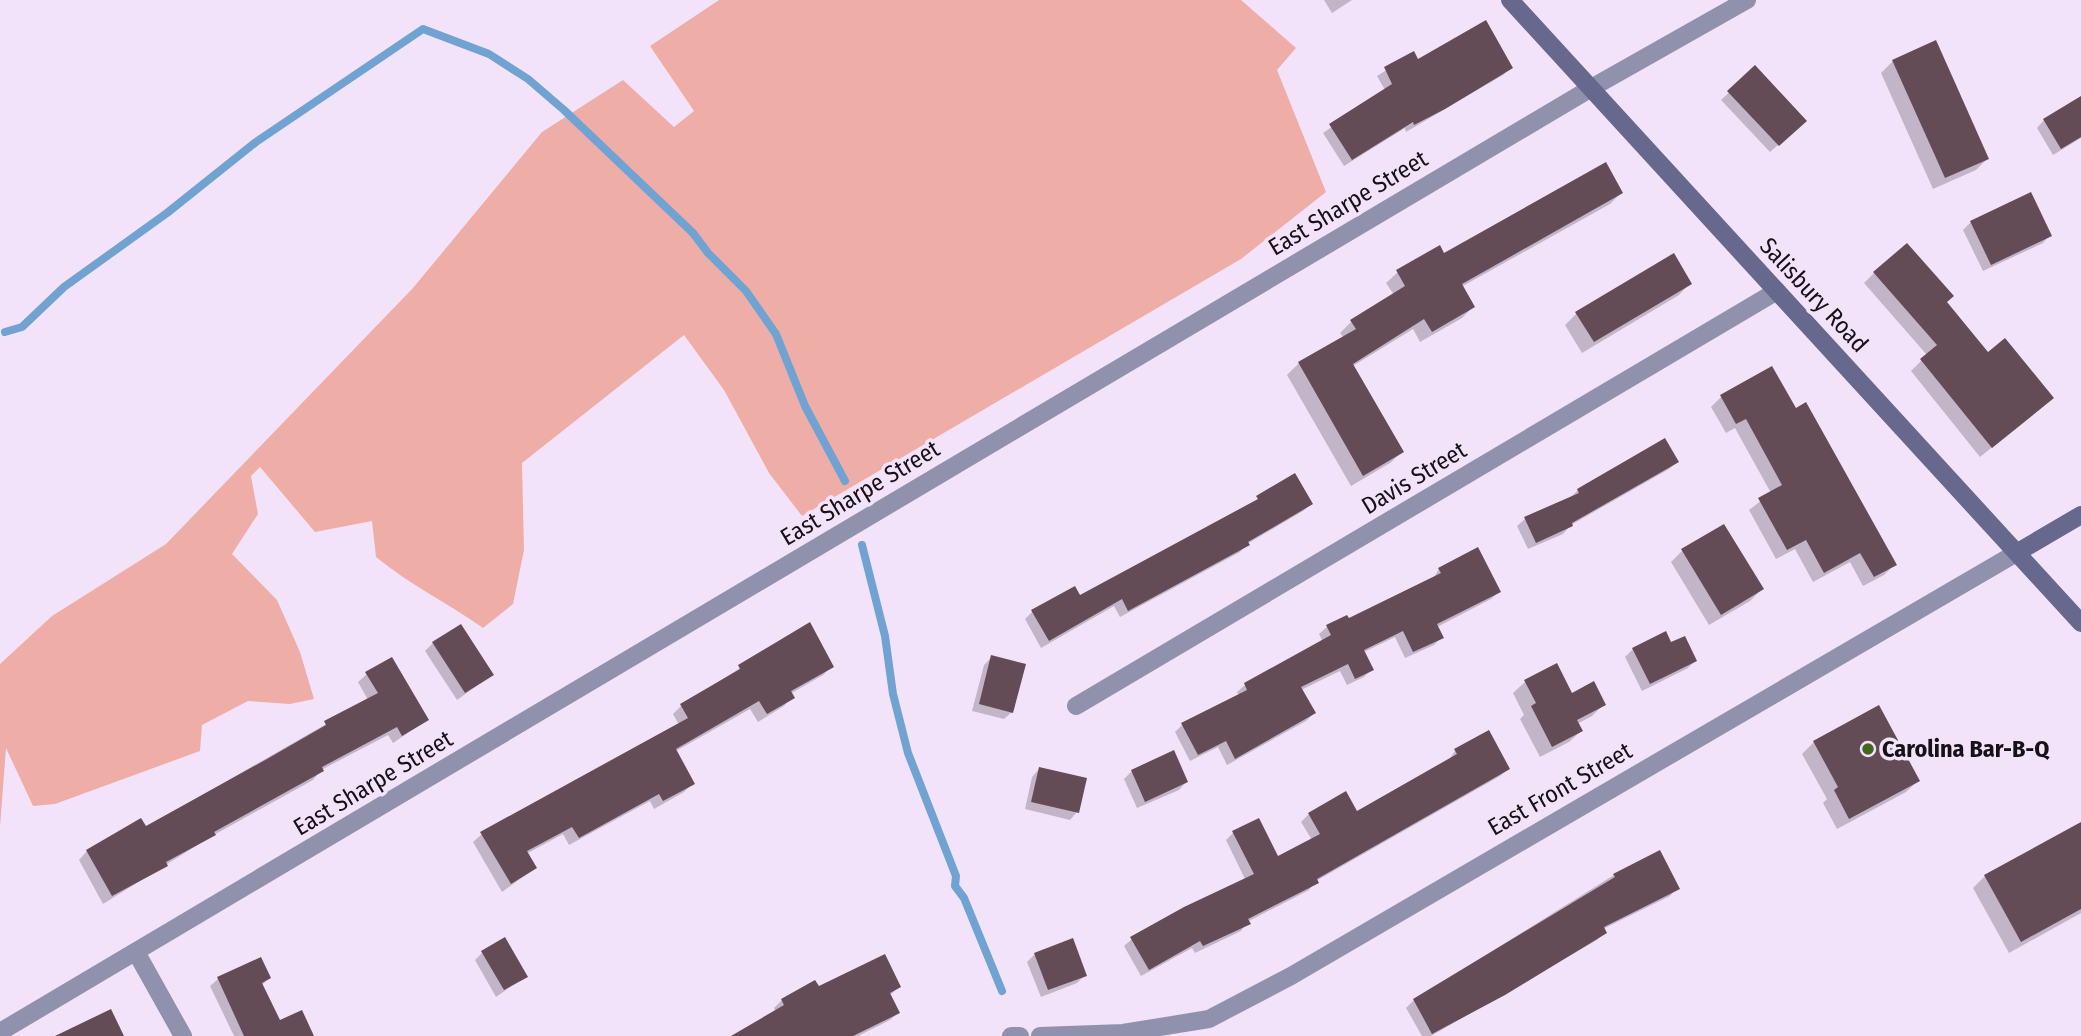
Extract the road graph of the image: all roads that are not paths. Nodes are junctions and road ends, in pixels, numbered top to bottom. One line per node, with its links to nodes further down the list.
1 (1510, 0): 3 (street, Salisbury Road)
2 (1747, 0): 3 (street, East Sharpe Street)
3 (1592, 87): 4 (street, Salisbury Road); 9 (street, East Sharpe Street)
4 (1777, 292): 6 (street, Salisbury Road); 8 (street, Davis Street)
5 (2081, 515): 6 (street, East Front Street)
6 (2018, 552): 7 (street, Salisbury Road); 14 (street, East Front Street)
7 (2081, 623)
8 (1076, 706)
9 (136, 952): 10 (street, East Sharpe Street); 11 (street)
10 (0, 1032)
11 (183, 1036)
12 (1011, 1036): 13 (street)
13 (1020, 1036)
14 (1040, 1036)

